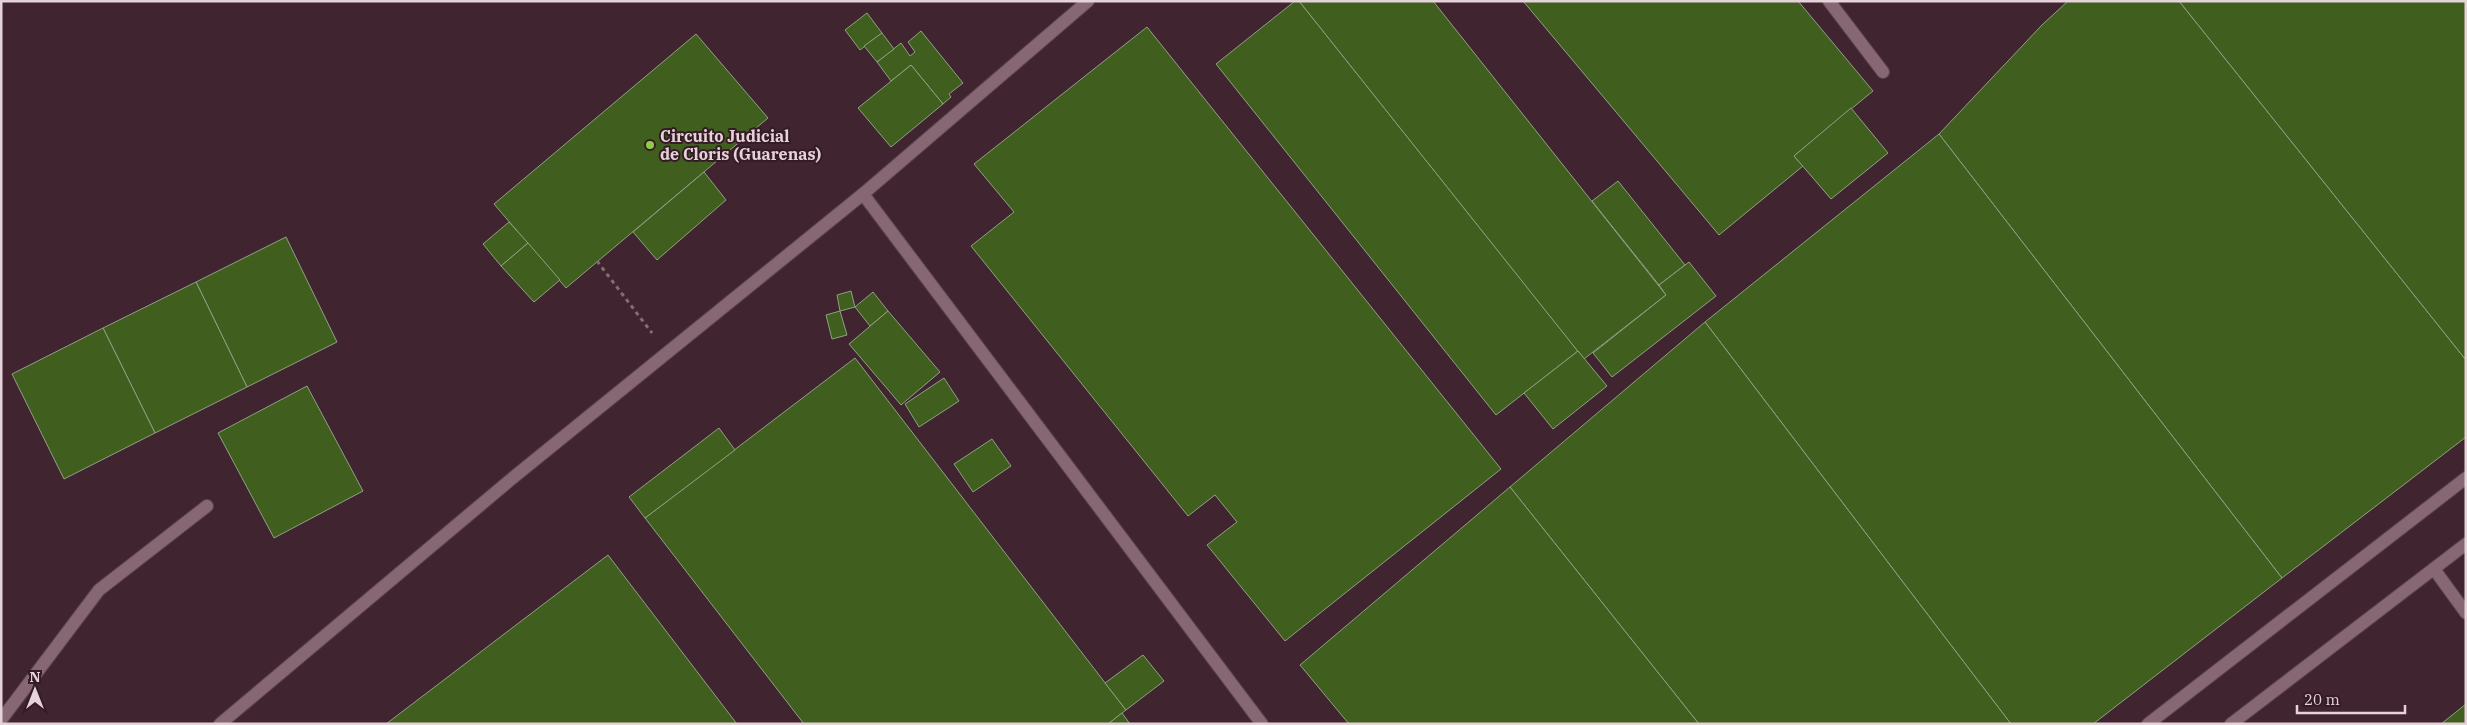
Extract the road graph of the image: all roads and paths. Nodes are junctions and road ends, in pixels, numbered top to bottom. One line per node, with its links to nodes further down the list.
1 (1088, 1): 4 (street)
2 (1829, 1): 3 (street)
3 (1884, 72)
4 (863, 194): 6 (street); 14 (street)
5 (597, 262): 6 (path)
6 (668, 353): 13 (street)
7 (2466, 478): 15 (street)
8 (207, 506): 12 (street)
9 (2466, 544): 10 (street)
10 (2434, 569): 11 (street); 16 (street)
11 (2466, 612)
12 (1, 720)
13 (220, 724)
14 (1262, 724)
15 (2148, 724)
16 (2231, 724)

